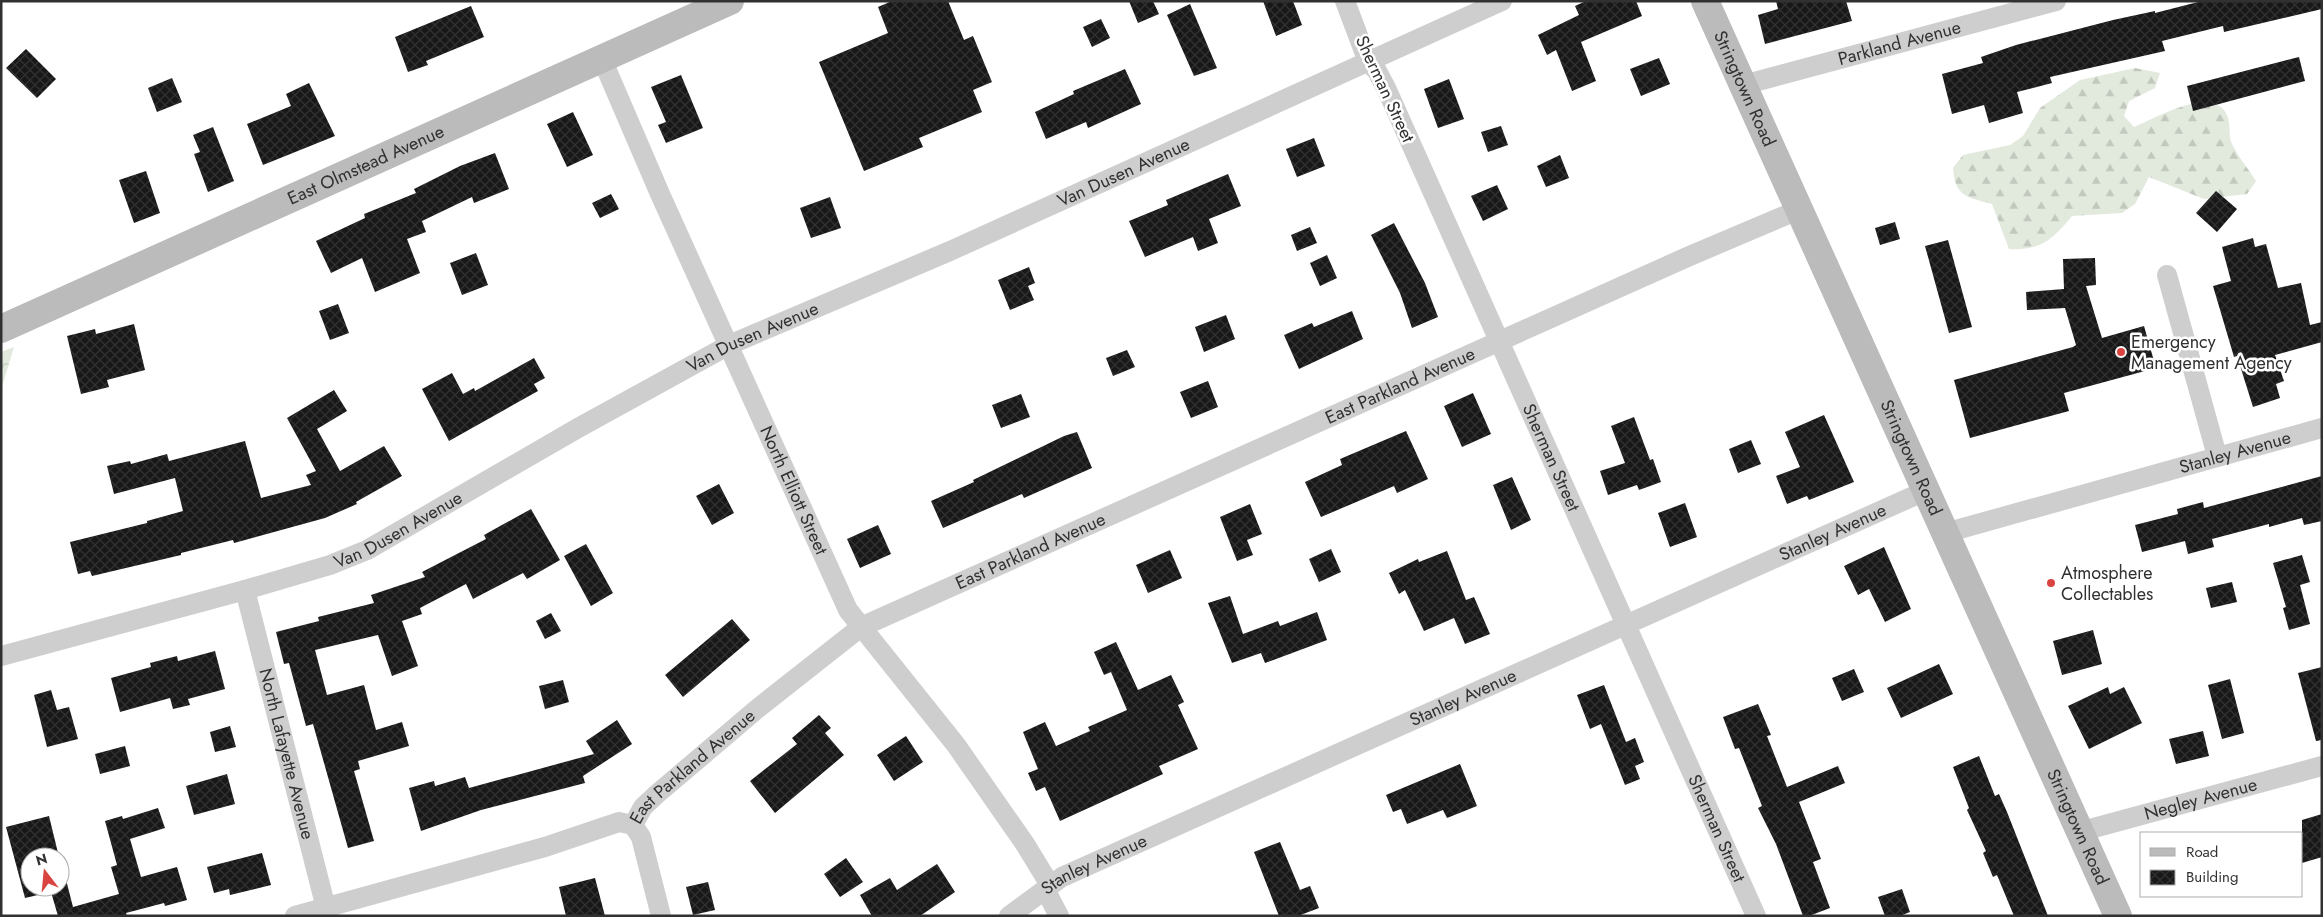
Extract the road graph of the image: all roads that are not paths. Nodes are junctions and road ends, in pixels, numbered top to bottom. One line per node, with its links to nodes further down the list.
1 (730, 1): 6 (main road, East Olmstead Avenue)
2 (1345, 1): 7 (street, Sherman Street)
3 (1502, 1): 7 (street, Van Dusen Avenue)
4 (1705, 1): 8 (main road, Stringtown Road)
5 (2056, 1): 8 (street, Parkland Avenue)
6 (602, 59): 11 (main road, East Olmstead Avenue); 13 (street, North Elliott Street)
7 (1368, 62): 12 (street, Sherman Street); 13 (street, Van Dusen Avenue)
8 (1743, 85): 9 (main road, Stringtown Road)
9 (1798, 210): 12 (street, East Parkland Avenue); 16 (main road, Stringtown Road)
10 (2167, 275): 15 (street)
11 (1, 329)
12 (1501, 342): 19 (street, Sherman Street); 20 (street, East Parkland Avenue)
13 (729, 345): 18 (street, Van Dusen Avenue); 20 (street, North Elliott Street)
14 (2322, 428): 15 (street, Stanley Avenue)
15 (2217, 456): 17 (street, Stanley Avenue)
16 (1925, 491): 17 (main road, Stringtown Road); 19 (street, Stanley Avenue)
17 (1946, 533): 24 (main road, Stringtown Road)
18 (244, 590): 21 (street, Van Dusen Avenue); 26 (street, North Lafayette Avenue)
19 (1627, 625): 25 (street, Stanley Avenue); 31 (street, Sherman Street)
20 (861, 627): 23 (street, East Parkland Avenue); 25 (street, North Elliott Street)
21 (1, 656)
22 (2322, 766): 24 (street, Negley Avenue)
23 (633, 825): 26 (street, East Parkland Avenue); 28 (street)
24 (2079, 832): 32 (main road, Stringtown Road)
25 (1048, 887): 29 (street, Stanley Avenue); 30 (street, North Elliott Street)
26 (327, 912): 27 (street, East Parkland Avenue)
27 (295, 916)
28 (661, 916)
29 (1009, 916)
30 (1059, 916)
31 (1756, 916)
32 (2118, 916)

